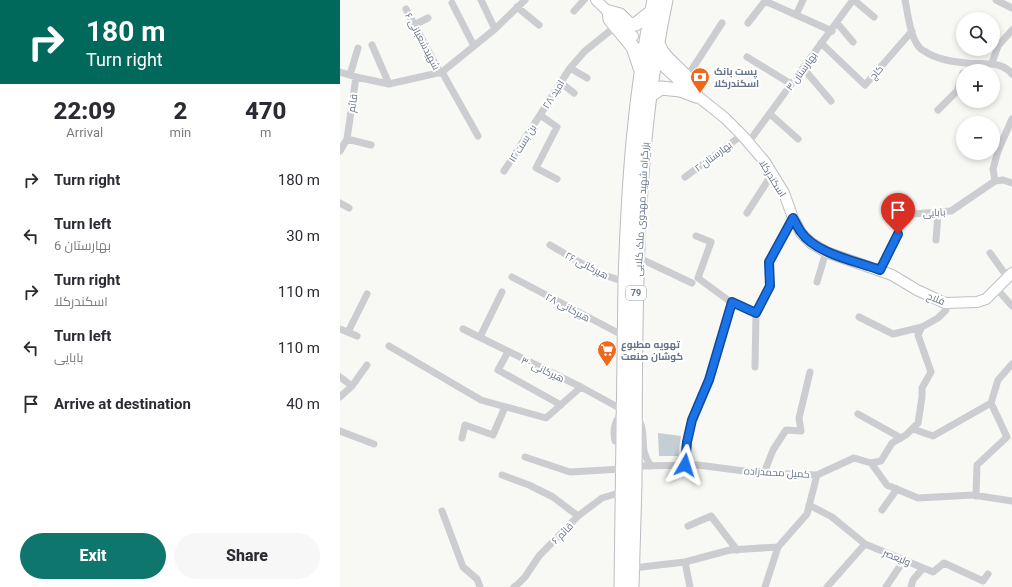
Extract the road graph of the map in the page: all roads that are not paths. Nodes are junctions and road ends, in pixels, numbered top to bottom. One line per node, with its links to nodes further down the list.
1 (481, 0): 27 (street)
2 (525, 0): 13 (street)
3 (584, 0): 16 (street)
4 (596, 0): 17 (street)
5 (666, 0): 32 (highway, بزرگراه شهید مهدوی ملک کلایی / 79)
6 (764, 0): 18 (street); 22 (street)
7 (803, 0): 18 (street)
8 (853, 0): 19 (street); 23 (street, بهارستان ۳)
9 (905, 0): 30 (street)
10 (996, 0): 14 (street)
11 (452, 3): 36 (street)
12 (653, 6): 31 (highway); 44 (highway, بزرگراه شهید مهدوی ملک کلایی / 79)
13 (518, 7): 25 (street); 27 (street)
14 (1012, 8)
15 (406, 9): 24 (street, شهیدشعبانی ۶)
16 (574, 11)
17 (609, 12): 26 (highway); 31 (highway)
18 (796, 15): 29 (street)
19 (874, 17)
20 (428, 18): 24 (street)
21 (722, 23): 51 (street)
22 (748, 23)
23 (837, 23): 29 (street, بهارستان ۳); 33 (street)
24 (414, 25): 46 (street, شهیدشعبانی ۶)
25 (539, 25)
26 (616, 26): 31 (highway); 42 (street, امید ۲۸)
27 (495, 29): 36 (street)
28 (1012, 30): 40 (street)
29 (832, 31): 34 (street, بهارستان ۳)
30 (912, 31): 34 (street, کاج); 39 (street)
31 (630, 34): 44 (highway)
32 (657, 42): 51 (highway); 56 (highway, بزرگراه شهید مهدوی ملک کلایی / 79)
33 (853, 42)
34 (821, 43): 43 (street, بهارستان ۳)
35 (372, 45): 52 (street)
36 (474, 46): 46 (street)
37 (358, 48): 48 (street, قائم)
38 (747, 56): 53 (street)
39 (966, 63): 40 (street)
40 (992, 63): 47 (street)
41 (662, 64): 51 (street)
42 (570, 68): 49 (street); 50 (street, امید ۲۸)
43 (803, 68): 53 (street, بهارستان ۳); 58 (street)
44 (641, 70): 92 (highway, بزرگراه شهید مهدوی ملک کلایی / 79)
45 (340, 72): 48 (street)
46 (441, 73): 52 (street); 64 (street, شهیدشعبانی ۶)
47 (1012, 74)
48 (353, 76): 52 (street); 66 (street, قائم)
49 (587, 78)
50 (560, 82): 55 (street); 61 (street, امید ۲۸)
51 (686, 82): 57 (highway)
52 (389, 84)
53 (791, 84): 60 (street, بهارستان ۳)
54 (956, 92): 59 (street)
55 (574, 93)
56 (649, 96): 57 (highway); 88 (highway, بزرگراه شهید مهدوی ملک کلایی / 79)
57 (696, 96): 63 (street, اسکندرکلا)
58 (831, 101)
59 (938, 110)
60 (770, 114): 65 (street); 67 (street, بهارستان ۳)
61 (540, 115): 72 (street, بن بست ۱۲); 75 (street, امید ۲۸)
62 (1012, 119): 69 (street)
63 (742, 134): 67 (street, اسکندرکلا); 74 (street, بهارستان ۲)
64 (478, 136)
65 (798, 139)
66 (347, 140): 68 (street); 70 (street, قائم)
67 (748, 143): 73 (street, اسکندرکلا)
68 (371, 145)
69 (1000, 146)
70 (340, 151)
71 (996, 160): 76 (street)
72 (504, 171)
73 (772, 174): 80 (street); 82 (street, اسکندرکلا)
74 (684, 177)
75 (558, 179)
76 (995, 181): 77 (street); 81 (street, بابایی)
77 (1012, 183)
78 (340, 203): 79 (street)
79 (349, 208)
80 (747, 212)
81 (938, 213): 84 (street); 89 (street, بابایی)
82 (793, 218): 86 (street, اسکندرکلا); 101 (street)
83 (696, 236): 98 (street)
84 (936, 240)
85 (550, 245): 92 (street, هیرکانی ۲۶)
86 (826, 252): 89 (street, اسکندرکلا); 93 (street)
87 (990, 253): 90 (street)
88 (637, 257): 94 (street); 123 (highway, بزرگراه شهید مهدوی ملک کلایی / 79)
89 (880, 270): 99 (street, فلاح)
90 (1010, 276): 95 (street, فلاح)
91 (512, 277): 108 (street, هیرکانی ۲۸)
92 (625, 282): 108 (highway, بزرگراه شهید مهدوی ملک کلایی / 79)
93 (817, 282)
94 (692, 283)
95 (996, 290): 99 (street, فلاح); 100 (street)
96 (502, 292): 109 (street)
97 (367, 294): 106 (street)
98 (732, 302): 101 (street); 133 (street)
99 (945, 303): 103 (street)
100 (1012, 306)
101 (756, 313): 114 (street)
102 (859, 317): 103 (street)
103 (922, 327): 125 (street)
104 (340, 329): 106 (street)
105 (463, 329): 109 (street, هیرکانی ۳۰)
106 (348, 332): 107 (street)
107 (357, 336)
108 (624, 336): 123 (highway, بزرگراه شهید مهدوی ملک کلایی / 79)
109 (480, 337): 111 (street, هیرکانی ۳۰)
110 (389, 346): 122 (street)
111 (508, 352): 118 (street, هیرکانی ۳۰); 121 (street)
112 (1012, 364): 120 (street)
113 (367, 365): 117 (street)
114 (755, 367)
115 (810, 372): 136 (street)
116 (340, 377): 117 (street)
117 (352, 386): 119 (street)
118 (581, 387): 121 (street); 123 (street, هیرکانی ۳۰)
119 (340, 397)
120 (991, 403): 125 (street); 141 (street)
121 (561, 405): 122 (street)
122 (505, 407): 127 (street)
123 (629, 410): 129 (street); 134 (street); 135 (highway, بزرگراه شهید مهدوی ملک کلایی / 79)
124 (858, 414): 128 (street)
125 (913, 429): 128 (street)
126 (340, 432): 130 (street)
127 (462, 438)
128 (901, 438): 132 (street)
129 (615, 441)
130 (374, 444)
131 (524, 457): 135 (street, کمیل محمدزاده)
132 (871, 463): 138 (street, کمیل محمدزاده); 139 (street)
133 (685, 465): 134 (street, کمیل محمدزاده); 136 (street, کمیل محمدزاده)
134 (651, 466): 135 (street, کمیل محمدزاده)
135 (628, 468): 140 (highway, بزرگراه شهید مهدوی ملک کلایی / 79); 153 (highway, بزرگراه شهید مهدوی ملک کلایی / 79)
136 (764, 473): 138 (street, کمیل محمدزاده)
137 (502, 475): 146 (street)
138 (817, 475): 143 (street)
139 (897, 489): 141 (street); 144 (street)
140 (622, 492): 146 (street, قائم ۶); 158 (highway, بزرگراه شهید مهدوی ملک کلایی / 79)
141 (976, 496): 142 (street)
142 (1012, 501)
143 (809, 506): 148 (street, ولیعصر); 149 (street)
144 (882, 510)
145 (442, 511): 156 (street)
146 (578, 516): 157 (street, قائم ۶)
147 (688, 526): 150 (street)
148 (864, 544): 151 (street, ولیعصر); 162 (street)
149 (778, 547): 150 (street); 161 (street)
150 (736, 550): 152 (street)
151 (904, 560): 154 (street, ولیعصر); 163 (street)
152 (685, 562): 153 (street); 160 (street)
153 (633, 568): 159 (highway, بزرگراه شهید مهدوی ملک کلایی / 79)
154 (923, 568): 155 (street, ولیعصر); 164 (street)
155 (988, 574)
156 (480, 587)
157 (514, 587)
158 (621, 587)
159 (632, 587)
160 (690, 587)
161 (765, 587)
162 (827, 587)
163 (886, 587)
164 (911, 587)

